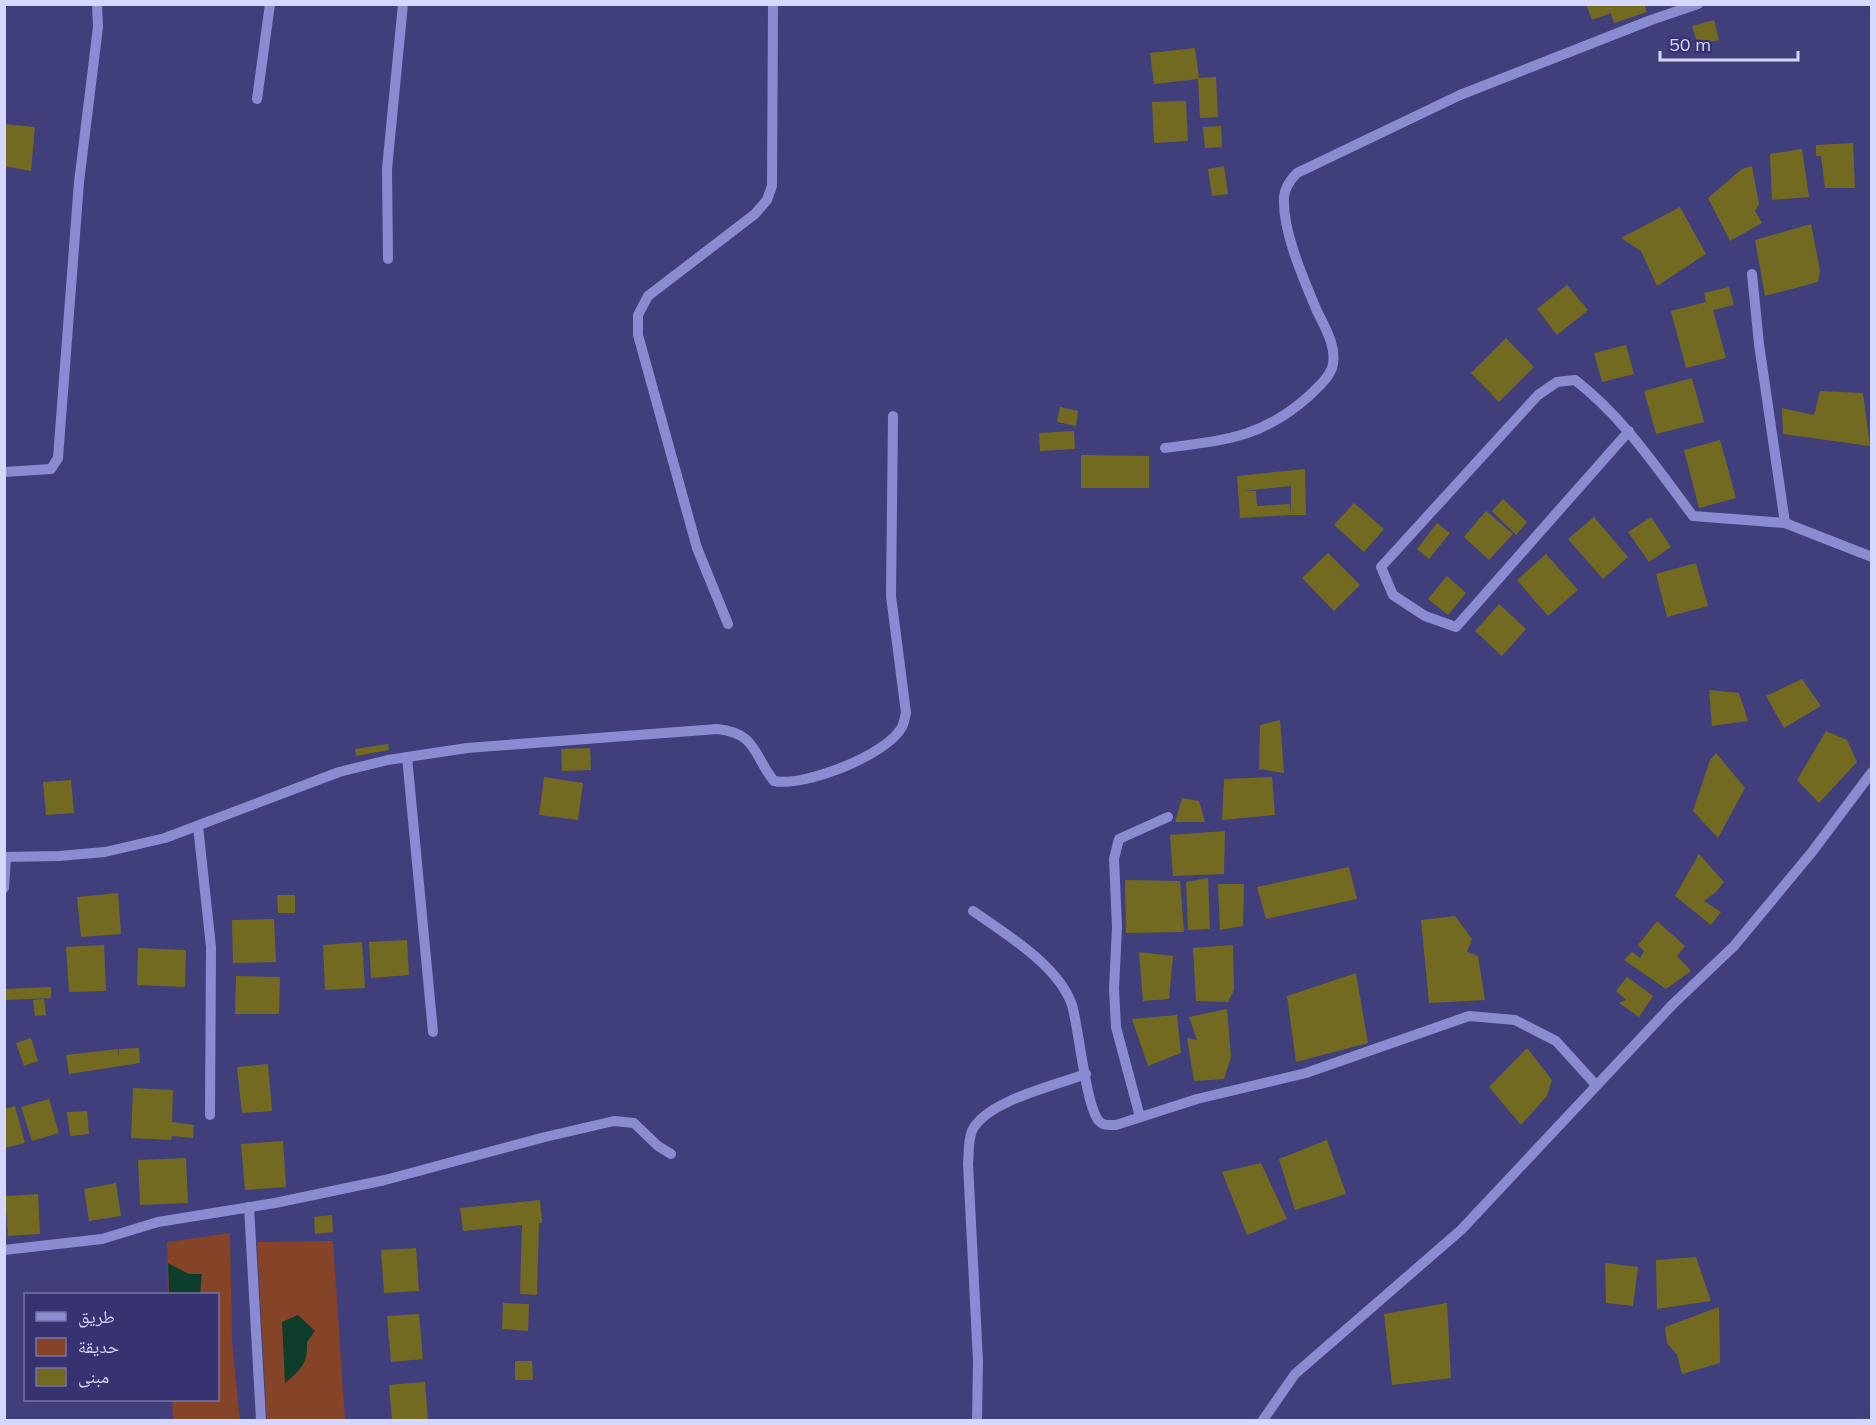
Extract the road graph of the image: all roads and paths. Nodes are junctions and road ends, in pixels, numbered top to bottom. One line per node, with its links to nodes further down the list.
1 (97, 4): 12 (street)
2 (270, 4): 6 (street)
3 (403, 4): 7 (street)
4 (773, 4): 15 (street)
5 (1698, 4): 11 (street)
6 (257, 99)
7 (388, 259)
8 (1752, 274): 13 (street)
9 (894, 416): 16 (street)
10 (1629, 431): 10 (street); 13 (street)
11 (1166, 448)
12 (4, 471)
13 (1785, 523): 14 (street)
14 (1872, 557)
15 (728, 624)
16 (407, 757): 19 (street); 23 (street)
17 (1872, 772): 25 (street)
18 (1168, 817): 27 (street)
19 (198, 826): 20 (street); 26 (street)
20 (5, 856): 21 (street)
21 (4, 888)
22 (973, 911): 24 (street)
23 (433, 1032)
24 (1086, 1074): 27 (street); 32 (street)
25 (1596, 1085): 27 (street); 33 (street)
26 (210, 1115)
27 (1140, 1117)
28 (671, 1154): 29 (street)
29 (249, 1207): 30 (street); 31 (street)
30 (4, 1250)
31 (261, 1420)
32 (977, 1420)
33 (1263, 1420)

